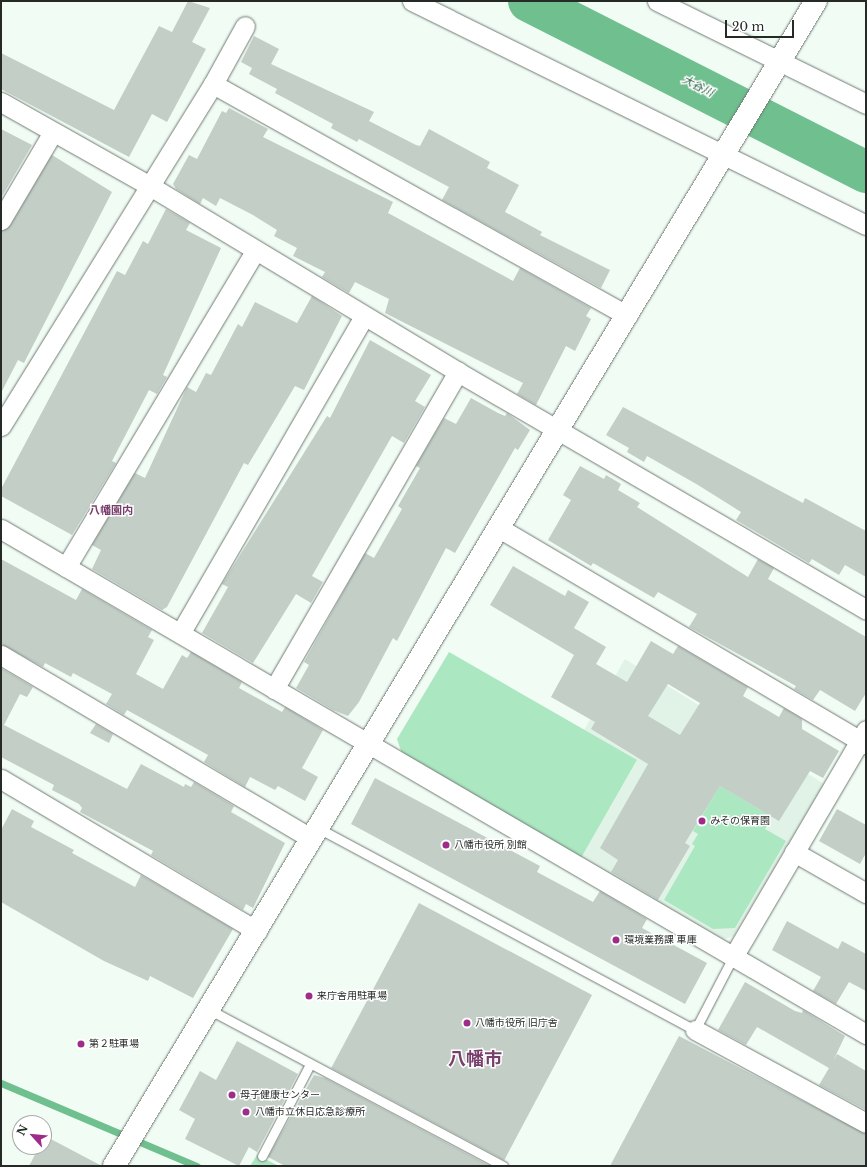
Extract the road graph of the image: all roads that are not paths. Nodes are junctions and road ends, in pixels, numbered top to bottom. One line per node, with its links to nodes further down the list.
1 (412, 1): 10 (street)
2 (657, 1): 5 (street)
3 (816, 1): 5 (street)
4 (245, 26): 6 (street)
5 (779, 64): 8 (street); 10 (street)
6 (214, 84): 11 (street); 16 (street)
7 (1, 102): 9 (street)
8 (866, 104)
9 (53, 132): 11 (street); 12 (street)
10 (727, 152): 13 (street); 16 (street)
11 (150, 186): 14 (street); 18 (street)
12 (1, 220)
13 (866, 225)
14 (255, 251): 15 (street); 22 (street)
15 (364, 316): 17 (street); 24 (street)
16 (628, 316): 19 (street)
17 (458, 372): 19 (street); 26 (street)
18 (1, 426)
19 (558, 431): 20 (street); 23 (street)
20 (499, 528): 27 (street); 28 (street)
21 (1, 529): 22 (street)
22 (66, 567): 24 (street)
23 (866, 608)
24 (180, 632): 26 (street)
25 (1, 655): 30 (street)
26 (274, 689): 28 (street)
27 (864, 738): 31 (street)
28 (369, 744): 30 (street); 34 (street)
29 (1, 779): 33 (street)
30 (315, 833): 33 (street); 36 (lane)
31 (794, 852): 32 (street); 34 (street)
32 (866, 893)
33 (257, 931): 35 (street)
34 (733, 957): 36 (lane); 37 (street)
35 (210, 1010): 38 (lane); 41 (street)
36 (695, 1030): 39 (street)
37 (866, 1034)
38 (310, 1064): 40 (lane); 42 (lane)
39 (866, 1123)
40 (262, 1156)
41 (116, 1163)
42 (503, 1166)

